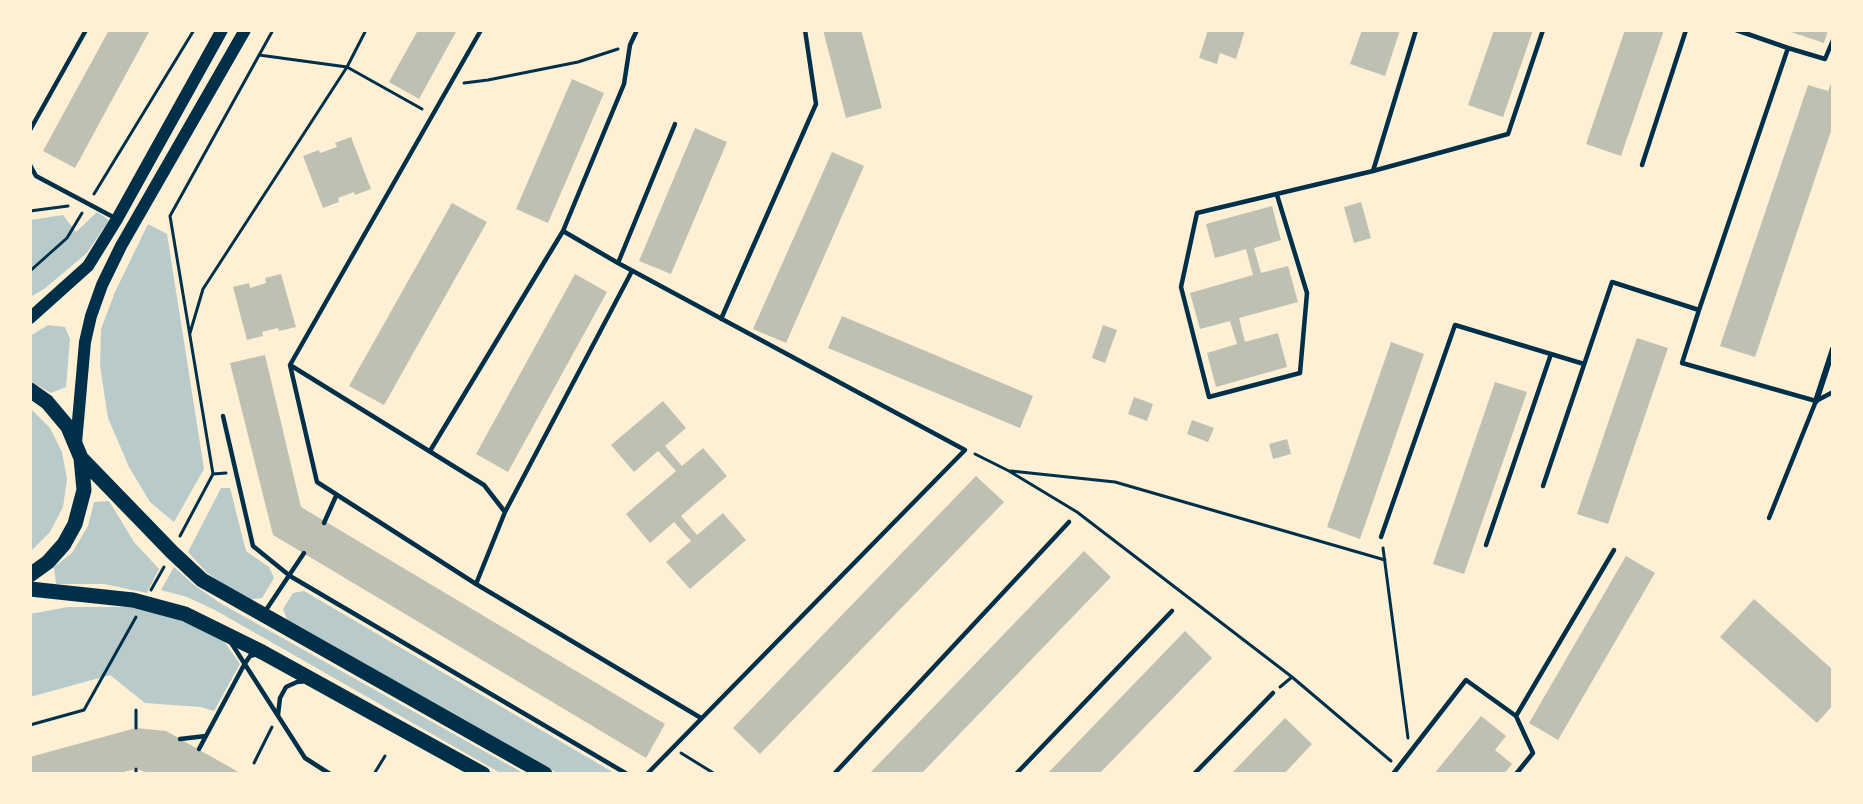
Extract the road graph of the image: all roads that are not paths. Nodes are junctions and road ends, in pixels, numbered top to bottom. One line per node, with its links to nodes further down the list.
1 (86, 30): 14 (lane)
2 (222, 30): 19 (main road)
3 (245, 30): 34 (main road)
4 (481, 30): 29 (lane)
5 (637, 30): 20 (lane)
6 (805, 30): 25 (lane)
7 (1416, 30): 17 (lane)
8 (1543, 30): 17 (lane)
9 (1686, 30): 16 (lane)
10 (1736, 30): 12 (lane)
11 (1833, 40): 12 (lane)
12 (1788, 48): 23 (lane)
13 (675, 124): 21 (lane)
14 (30, 130)
15 (30, 165): 19 (lane)
16 (1642, 165)
17 (1372, 171): 18 (lane)
18 (1277, 195): 18 (lane)
19 (117, 219): 24 (main road)
20 (563, 231): 21 (lane); 35 (lane)
21 (618, 264): 22 (lane)
22 (632, 271): 25 (lane); 38 (lane)
23 (1699, 310): 28 (lane); 32 (lane)
24 (30, 318)
25 (721, 319): 59 (lane)
26 (1833, 349): 32 (street)
27 (1551, 354): 28 (lane); 42 (lane); 43 (lane)
28 (1584, 364): 36 (lane)
29 (290, 365): 35 (lane); 37 (lane)
30 (30, 390): 34 (main road)
31 (1833, 392): 32 (lane)
32 (1816, 401): 39 (lane)
33 (223, 416): 47 (lane)
34 (78, 450): 46 (main road); 51 (main road)
35 (430, 451): 38 (lane)
36 (1543, 486)
37 (336, 496): 41 (lane); 48 (lane)
38 (505, 512): 48 (lane)
39 (1769, 518)
40 (1069, 522): 68 (lane)
41 (324, 523)
42 (1382, 537)
43 (1486, 545)
44 (1614, 549): 58 (lane)
45 (304, 553): 47 (lane)
46 (30, 575)
47 (290, 576): 51 (lane); 66 (lane)
48 (476, 584): 59 (lane)
49 (30, 589): 52 (main road)
50 (1172, 611): 69 (lane)
51 (262, 615): 65 (main road)
52 (224, 633): 53 (main road); 54 (lane)
53 (262, 652): 54 (lane); 55 (main road)
54 (244, 664): 57 (lane); 60 (lane)
55 (312, 680): 57 (lane); 64 (main road)
56 (1273, 693): 70 (lane)
57 (278, 715): 63 (lane)
58 (1516, 716): 71 (lane); 72 (lane)
59 (701, 718): 67 (lane)
60 (206, 736): 61 (lane); 62 (lane)
61 (180, 739)
62 (199, 749)
63 (330, 774)
64 (483, 774)
65 (545, 774)
66 (627, 774)
67 (647, 774)
68 (834, 774)
69 (1017, 774)
70 (1194, 774)
71 (1393, 774)
72 (1516, 774)

